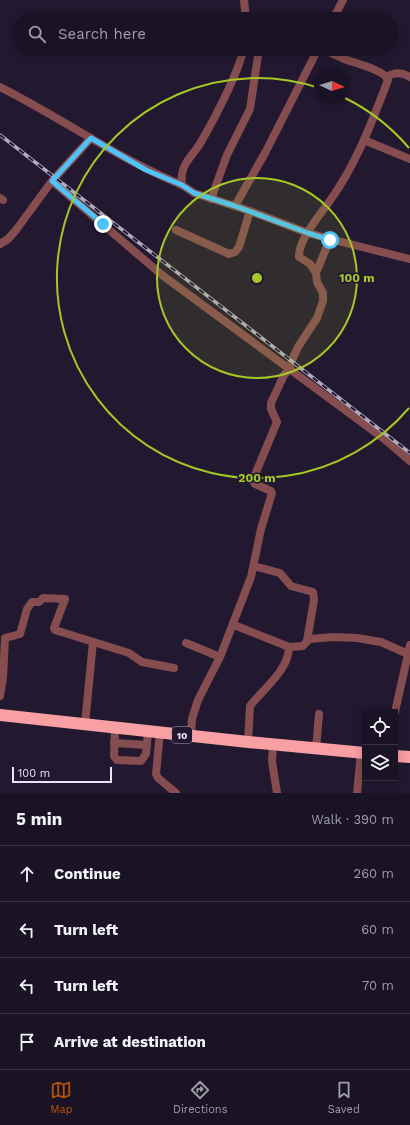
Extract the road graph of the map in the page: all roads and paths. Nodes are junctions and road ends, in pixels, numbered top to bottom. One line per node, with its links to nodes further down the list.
1 (244, 0): 3 (street)
2 (343, 0): 4 (street)
3 (245, 12)
4 (337, 12)
5 (242, 56): 16 (street)
6 (258, 56): 17 (street)
7 (314, 56): 18 (street)
8 (339, 56): 9 (street)
9 (386, 76): 10 (street); 13 (street)
10 (410, 77)
11 (0, 87): 12 (street)
12 (91, 138): 15 (street); 16 (street)
13 (364, 140): 14 (street); 21 (street)
14 (410, 159)
15 (52, 181): 23 (street); 26 (street)
16 (182, 185): 17 (street)
17 (211, 199): 18 (street)
18 (235, 206): 19 (street)
19 (250, 211): 20 (street); 21 (street)
20 (176, 230)
21 (308, 233): 22 (street); 25 (street)
22 (330, 240): 24 (street); 25 (street)
23 (1, 241)
24 (410, 258)
25 (316, 273): 26 (street)
26 (289, 370): 27 (street); 28 (street)
27 (410, 461)
28 (254, 566): 29 (street); 30 (street)
29 (234, 625): 34 (street); 36 (street)
30 (307, 641): 34 (street); 35 (street)
31 (93, 642): 37 (street); 38 (street); 42 (street)
32 (186, 643): 36 (street)
33 (410, 645): 35 (street)
34 (289, 647): 46 (street)
35 (408, 654): 39 (street)
36 (220, 657): 45 (street)
37 (174, 668)
38 (0, 696)
39 (396, 709)
40 (319, 714): 50 (street)
41 (0, 715): 42 (highway, 10)
42 (85, 724): 43 (highway, 10)
43 (115, 728): 44 (highway, 10); 47 (street)
44 (154, 732): 45 (highway, 10); 49 (street); 55 (street)
45 (190, 736): 46 (highway, 10)
46 (248, 742): 48 (highway, 10)
47 (114, 743): 49 (street); 49 (street)
48 (272, 744): 50 (highway, 10); 56 (street)
49 (147, 745)
50 (316, 749): 51 (highway, 10)
51 (362, 753)
52 (398, 756): 53 (highway)
53 (410, 757)
54 (362, 760): 57 (street)
55 (176, 793)
56 (277, 793)
57 (357, 793)

